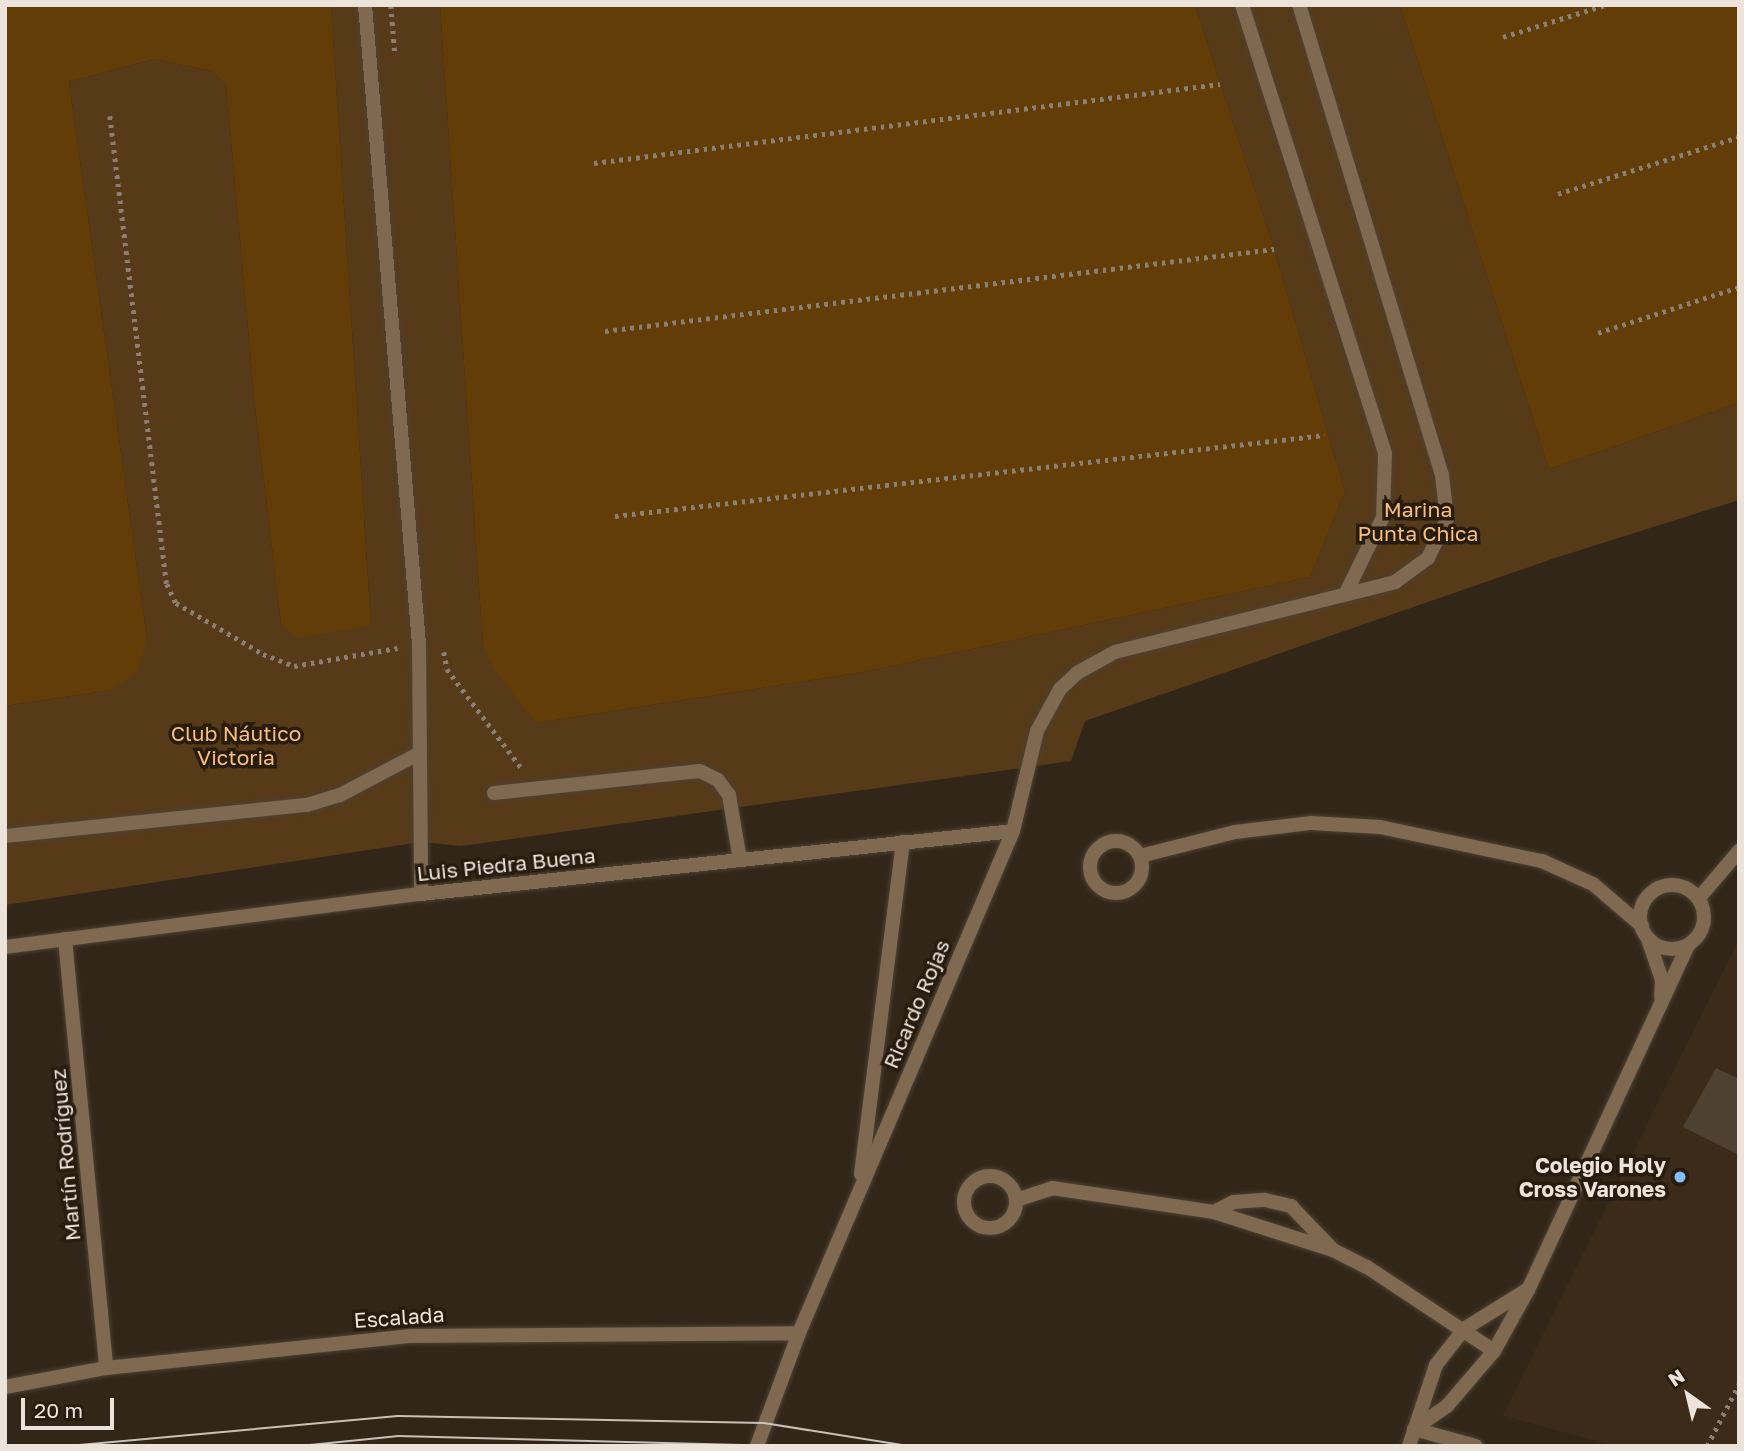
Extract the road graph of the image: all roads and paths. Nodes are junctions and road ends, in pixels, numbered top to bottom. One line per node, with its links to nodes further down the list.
1 (365, 5): 21 (street)
2 (391, 5): 7 (path)
3 (1242, 5): 19 (street)
4 (1299, 5): 19 (street, Ricardo Rojas)
5 (1605, 5): 6 (path)
6 (1503, 37)
7 (395, 60)
8 (1220, 84): 11 (path)
9 (110, 116): 21 (path)
10 (1739, 137): 12 (path)
11 (594, 163)
12 (1558, 194)
13 (1274, 249): 15 (path)
14 (1739, 287): 16 (path)
15 (605, 331)
16 (1598, 333)
17 (1324, 435): 18 (path)
18 (615, 516)
19 (1346, 593): 25 (street, Ricardo Rojas)
20 (441, 641): 23 (path)
21 (419, 644): 22 (street)
22 (421, 753): 26 (street); 31 (street)
23 (537, 789): 24 (street); 30 (street)
24 (494, 793)
25 (1013, 831): 27 (street, Luis Piedra Buena); 38 (street, Ricardo Rojas)
26 (5, 836)
27 (903, 842): 30 (street, Luis Piedra Buena); 38 (street, Ricardo Rojas)
28 (1739, 850): 32 (street)
29 (1140, 856): 33 (street)
30 (740, 860): 31 (street, Luis Piedra Buena)
31 (421, 894): 34 (street, Luis Piedra Buena)
32 (1699, 898): 33 (street); 35 (street)
33 (1645, 932): 35 (street); 37 (street)
34 (65, 939): 36 (street, Luis Piedra Buena); 46 (street, Martín Rodríguez)
35 (1688, 945): 37 (street)
36 (5, 947)
37 (1660, 1008): 42 (street)
38 (859, 1193): 44 (street, Ricardo Rojas)
39 (1016, 1200): 40 (street)
40 (1214, 1212): 41 (street); 41 (street)
41 (1334, 1250): 43 (street)
42 (1528, 1290): 43 (street); 45 (street)
43 (1464, 1329): 45 (street); 49 (street)
44 (799, 1333): 46 (street, Escalada); 50 (street, Ricardo Rojas)
45 (1494, 1350): 49 (street)
46 (106, 1368): 48 (street, Escalada)
47 (1739, 1384): 53 (path)
48 (5, 1387)
49 (1413, 1429): 51 (street); 52 (street)
50 (757, 1446)
51 (1409, 1446)
52 (1476, 1446)
53 (1707, 1446)

